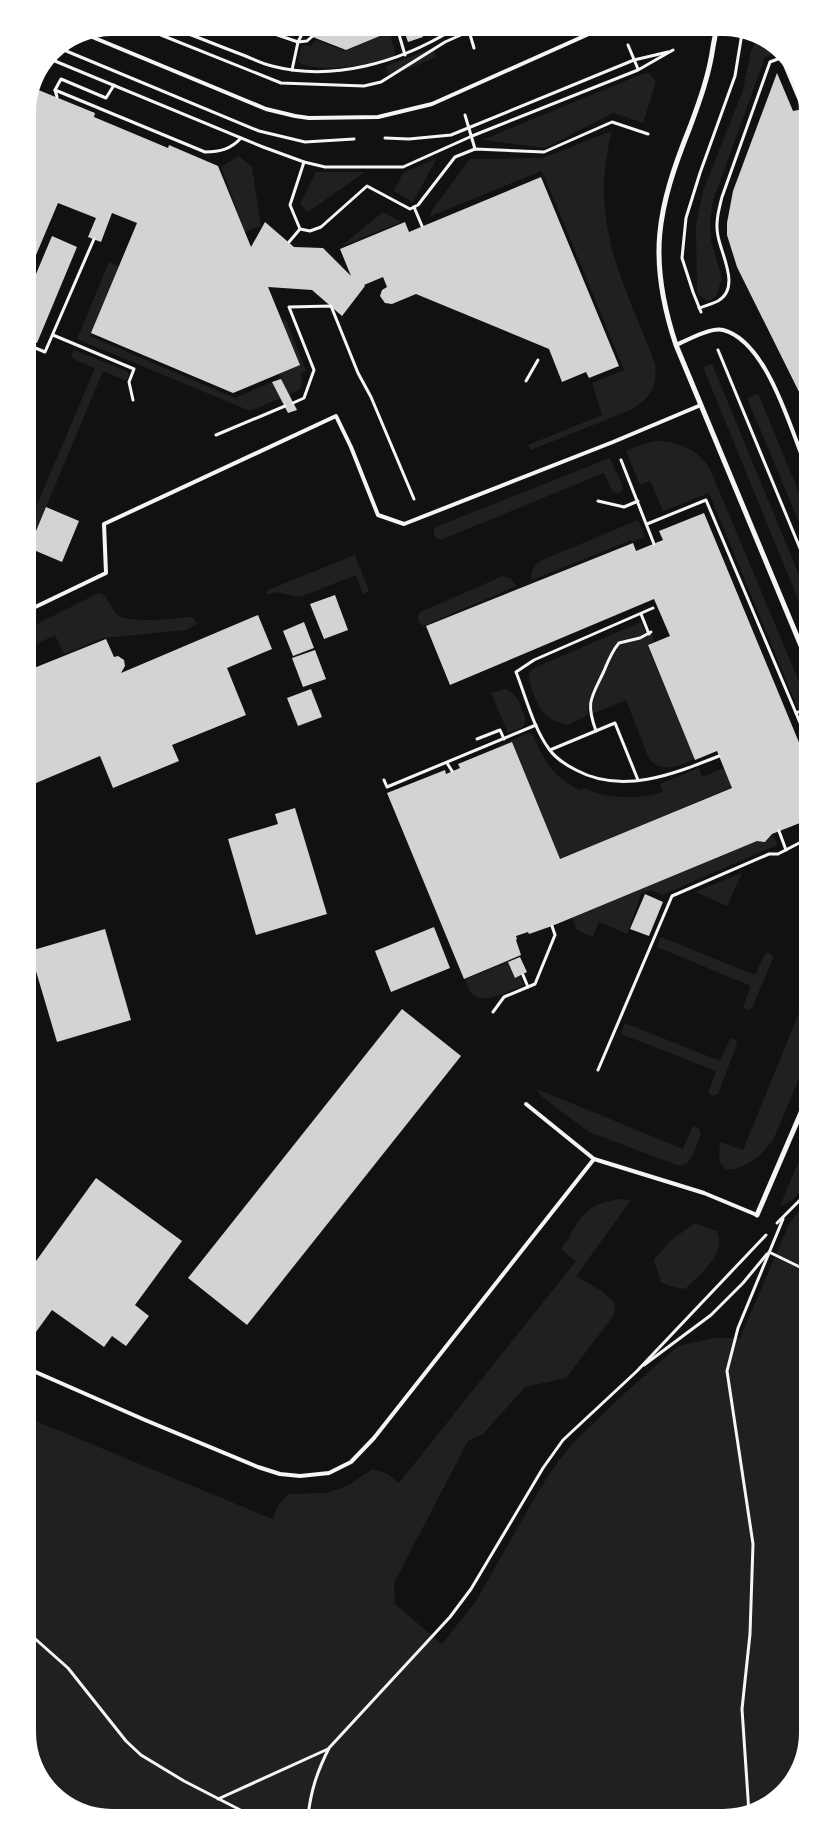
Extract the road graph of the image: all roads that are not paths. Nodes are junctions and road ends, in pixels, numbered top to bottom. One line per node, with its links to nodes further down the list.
1 (584, 36): 3 (lane)
2 (715, 36): 4 (street)
3 (96, 38)
4 (676, 345): 5 (street); 6 (lane)
5 (701, 405): 7 (lane); 8 (street)
6 (799, 449)
7 (36, 607)
8 (799, 641)
9 (526, 1104): 11 (lane)
10 (799, 1117): 12 (street)
11 (594, 1159): 12 (lane); 13 (lane)
12 (757, 1215)
13 (36, 1372)

